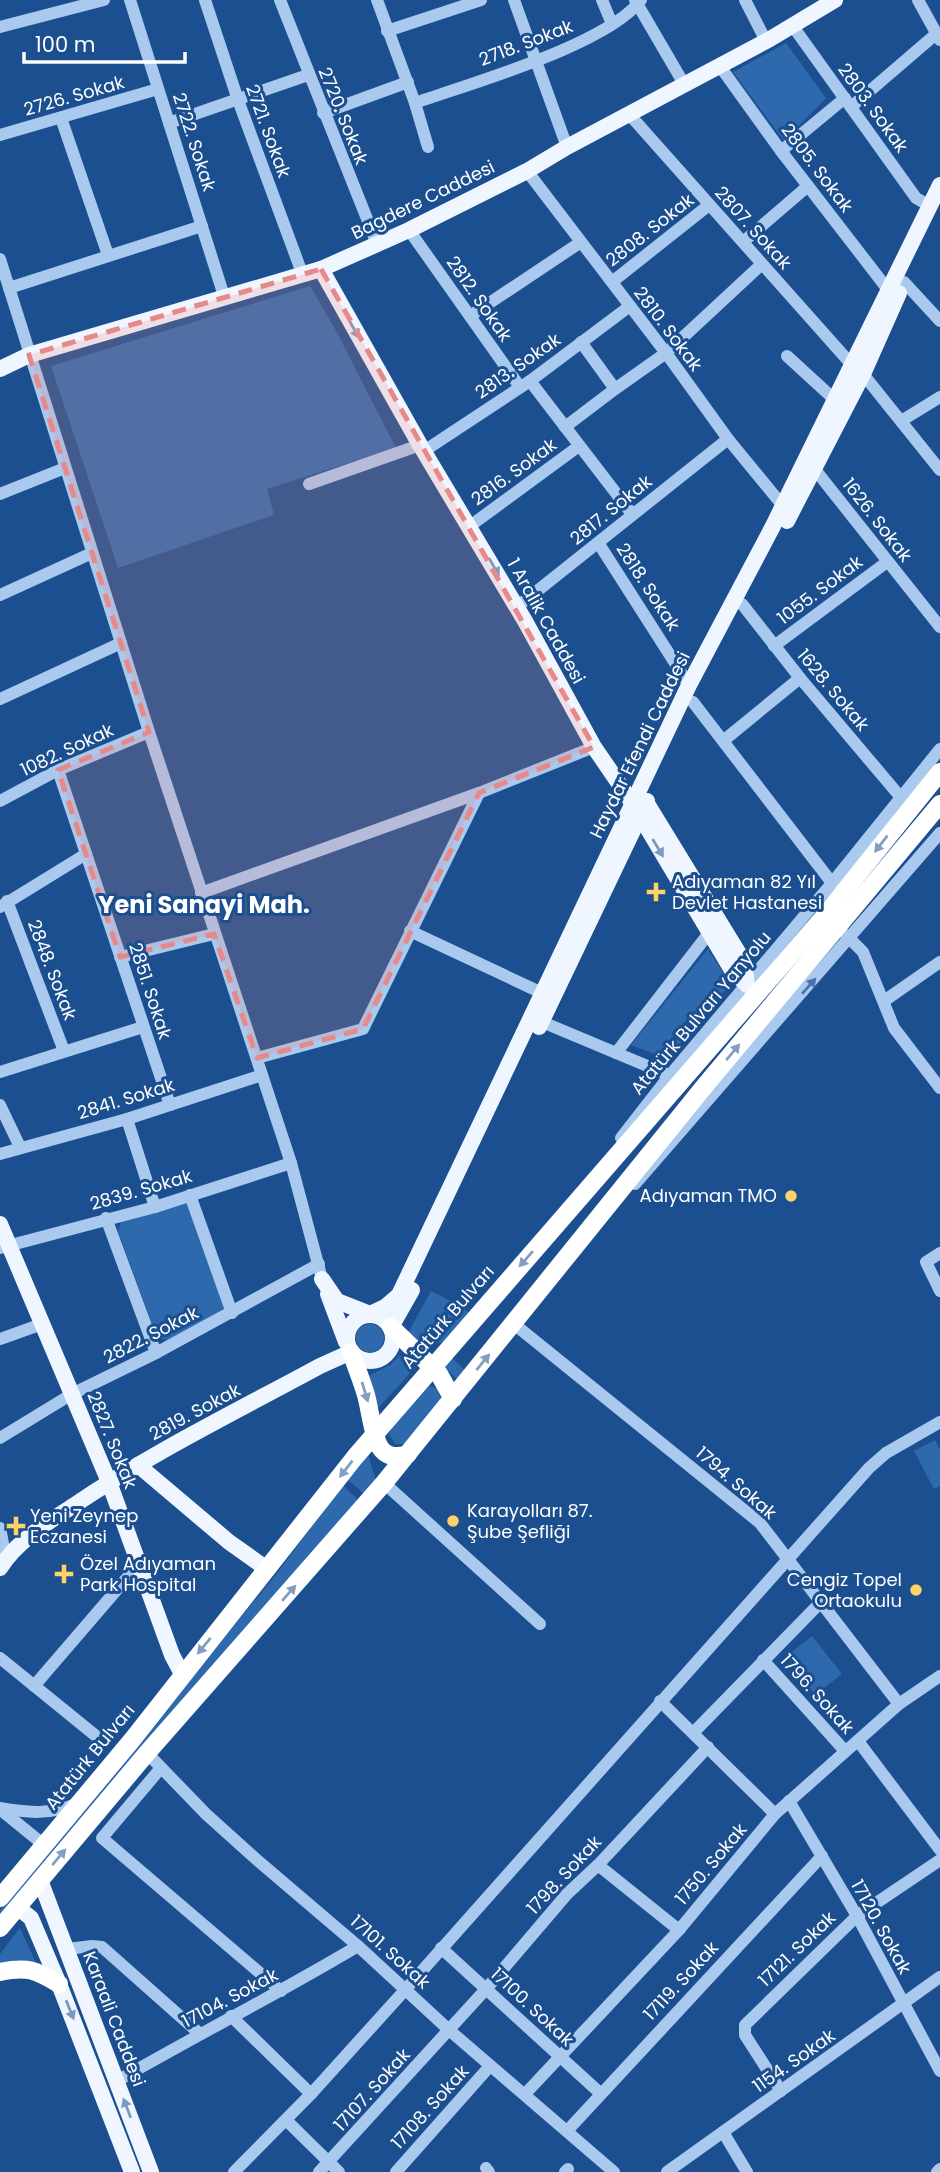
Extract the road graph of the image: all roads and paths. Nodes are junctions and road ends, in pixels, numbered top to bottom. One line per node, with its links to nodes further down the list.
1 (104, 0): 15 (street)
2 (130, 0): 24 (street, 2722. Sokak)
3 (205, 0): 25 (street, 2721. Sokak)
4 (280, 0): 21 (street, 2720. Sokak)
5 (377, 0): 16 (street)
6 (481, 0): 16 (street)
7 (513, 0): 19 (street)
8 (602, 0): 13 (street)
9 (744, 0): 18 (street)
10 (835, 0): 14 (main road, Bagdere Caddesi)
11 (918, 0): 17 (street)
12 (638, 2): 13 (street, 2718. Sokak); 23 (street)
13 (612, 24): 19 (street, 2718. Sokak)
14 (792, 25): 18 (main road, Bagdere Caddesi); 26 (street, 2803. Sokak)
15 (0, 27)
16 (387, 31): 22 (street)
17 (938, 37): 26 (street)
18 (766, 41): 20 (main road, Bagdere Caddesi)
19 (535, 60): 27 (street, 2718. Sokak); 34 (street)
20 (719, 65): 23 (main road, Bagdere Caddesi); 35 (street, 2805. Sokak)
21 (308, 75): 25 (street); 28 (street, 2720. Sokak)
22 (408, 82): 27 (street); 28 (street)
23 (684, 84): 29 (main road, Bagdere Caddesi)
24 (158, 89): 30 (street, 2726. Sokak); 31 (street, 2722. Sokak)
25 (238, 100): 31 (street); 50 (street, 2721. Sokak)
26 (848, 102): 35 (street); 40 (street, 2803. Sokak)
27 (415, 103): 33 (street)
28 (323, 113): 45 (street, 2720. Sokak)
29 (629, 114): 34 (main road, Bagdere Caddesi); 39 (street, 2807. Sokak)
30 (61, 118): 32 (street, 2726. Sokak); 46 (street)
31 (169, 123): 41 (street, 2722. Sokak)
32 (0, 135)
33 (428, 147)
34 (567, 147): 36 (main road, Bagdere Caddesi)
35 (781, 151): 38 (street, 2805. Sokak)
36 (527, 171): 42 (main road, Bagdere Caddesi); 43 (street, 2810. Sokak)
37 (940, 185): 40 (main road, Haydar Efendi Caddesi)
38 (808, 186): 44 (street); 54 (street, 2805. Sokak)
39 (709, 205): 44 (street, 2807. Sokak); 51 (street, 2808. Sokak)
40 (935, 206): 52 (main road, Haydar Efendi Caddesi); 54 (main road, Haydar Efendi Caddesi)
41 (202, 226): 46 (street); 55 (street, 2722. Sokak)
42 (409, 230): 45 (main road, Bagdere Caddesi); 57 (street, 2812. Sokak)
43 (581, 242): 51 (street, 2810. Sokak); 57 (street)
44 (743, 242): 48 (street, 2807. Sokak)
45 (377, 244): 49 (main road, Bagdere Caddesi)
46 (108, 255): 53 (street)
47 (0, 259): 53 (street)
48 (762, 264): 60 (street); 64 (street, 2807. Sokak)
49 (321, 269): 50 (main road, Bagdere Caddesi); 73 (main road, 1 Aralik Caddesi, one-way to 73)
50 (302, 273): 55 (main road, Bagdere Caddesi)
51 (611, 282): 56 (street, 2810. Sokak)
52 (904, 282): 58 (street); 64 (main road, Haydar Efendi Caddesi)
53 (9, 288): 61 (street)
54 (889, 291): 64 (main road, Haydar Efendi Caddesi)
55 (224, 296): 61 (main road, Bagdere Caddesi)
56 (630, 306): 59 (street, 2813. Sokak); 60 (street, 2810. Sokak)
57 (470, 316): 65 (street, 2812. Sokak)
58 (939, 317)
59 (581, 342): 65 (street, 2813. Sokak); 66 (street)
60 (666, 353): 66 (street); 71 (street, 2810. Sokak)
61 (29, 355): 63 (main road, Bagdere Caddesi); 75 (street)
62 (787, 356): 68 (street)
63 (0, 369)
64 (858, 370): 68 (main road, Haydar Efendi Caddesi); 69 (street, 2807. Sokak); 74 (main road, Haydar Efendi Caddesi)
65 (525, 384): 70 (street, 2812. Sokak); 73 (street, 2813. Sokak)
66 (615, 389): 70 (street)
67 (940, 397): 69 (street)
68 (835, 400): 79 (main road, Haydar Efendi Caddesi)
69 (901, 421): 76 (street, 2807. Sokak)
70 (565, 427): 72 (street, 2812. Sokak)
71 (728, 439): 79 (street, 2810. Sokak); 80 (street, 2817. Sokak)
72 (579, 446): 80 (street, 2812. Sokak); 81 (street, 2816. Sokak)
73 (422, 448): 77 (street, 2813. Sokak); 81 (main road, 1 Aralik Caddesi)
74 (813, 467): 84 (street, 1626. Sokak); 86 (main road, Haydar Efendi Caddesi)
75 (65, 468): 78 (street); 83 (street)
76 (940, 470)
77 (309, 484)
78 (0, 494)
79 (783, 506): 92 (main road, Haydar Efendi Caddesi)
80 (632, 514): 82 (street, 2817. Sokak)
81 (470, 526): 87 (main road, 1 Aralik Caddesi, one-way to 87)
82 (599, 544): 87 (street, 2817. Sokak); 92 (street, 2818. Sokak)
83 (92, 553): 85 (street); 89 (street)
84 (887, 562): 88 (street, 1626. Sokak); 90 (street, 1055. Sokak)
85 (0, 595)
86 (742, 604): 90 (street, 1628. Sokak); 94 (main road, Haydar Efendi Caddesi)
87 (517, 607): 97 (main road, 1 Aralik Caddesi)
88 (940, 627)
89 (121, 643): 93 (street); 95 (street)
90 (774, 646): 91 (street, 1628. Sokak)
91 (800, 678): 96 (street); 103 (street, 1628. Sokak)
92 (689, 685): 105 (main road, Haydar Efendi Caddesi)
93 (0, 699)
94 (693, 702): 96 (street); 105 (main road, Haydar Efendi Caddesi)
95 (149, 732): 99 (street, 1082. Sokak); 109 (street)
96 (723, 741): 108 (street)
97 (594, 747): 101 (street); 105 (main road, 1 Aralik Caddesi)
98 (940, 749): 103 (street, Atatürk Bulvarı Yanyolu)
99 (58, 770): 102 (street, 1082. Sokak); 107 (street, 2851. Sokak)
100 (940, 772): 103 (highway, Atatürk Bulvarı)
101 (479, 793): 109 (street); 111 (street)
102 (0, 801)
103 (905, 802): 108 (street, Atatürk Bulvarı Yanyolu); 128 (highway, Atatürk Bulvarı, one-way to 128)
104 (940, 804): 114 (highway)
105 (639, 807): 112 (main road, 1 Aralik Caddesi, one-way to 112); 117 (main road); 118 (main road, Haydar Efendi Caddesi); 120 (main road, Haydar Efendi Caddesi)
106 (940, 833): 114 (street)
107 (86, 854): 110 (street); 115 (street, 2851. Sokak)
108 (832, 883): 117 (street, Atatürk Bulvarı Yanyolu)
109 (201, 893): 113 (street)
110 (4, 904): 122 (street, 2848. Sokak)
111 (410, 931): 118 (street); 124 (street)
112 (709, 933): 117 (main road, 1 Aralik Caddesi); 123 (street)
113 (214, 934): 115 (street); 124 (street)
114 (844, 934): 119 (street); 147 (highway, one-way to 114)
115 (120, 957): 121 (street, 2851. Sokak)
116 (940, 962): 119 (street)
117 (747, 985): 128 (street, Atatürk Bulvarı Yanyolu)
118 (542, 993): 120 (main road, Haydar Efendi Caddesi)
119 (884, 1001): 126 (street)
120 (537, 1019): 123 (street); 145 (main road, Haydar Efendi Caddesi); 148 (main road, Haydar Efendi Caddesi)
121 (144, 1027): 122 (street); 131 (street, 2851. Sokak)
122 (64, 1051): 125 (street)
123 (616, 1053): 128 (street)
124 (257, 1058): 127 (street)
125 (0, 1072)
126 (936, 1073): 129 (street)
127 (262, 1074): 131 (street, 2841. Sokak); 135 (street)
128 (676, 1078): 152 (highway, Atatürk Bulvarı, one-way to 152)
129 (940, 1088)
130 (0, 1105): 133 (street)
131 (170, 1105): 132 (street, 2841. Sokak)
132 (127, 1119): 133 (street, 2841. Sokak); 137 (street)
133 (20, 1147): 134 (street, 2841. Sokak)
134 (0, 1154)
135 (291, 1163): 136 (street, 2839. Sokak); 142 (street)
136 (190, 1195): 137 (street, 2839. Sokak); 144 (street)
137 (155, 1207): 138 (street, 2839. Sokak)
138 (106, 1218): 140 (street, 2839. Sokak); 151 (street)
139 (0, 1224): 140 (main road, 2827. Sokak)
140 (4, 1247): 146 (main road, 2827. Sokak)
141 (940, 1253): 143 (street)
142 (320, 1271): 144 (street, 2822. Sokak); 145 (main road); 150 (main road)
143 (940, 1292)
144 (232, 1313): 151 (street, 2822. Sokak)
145 (370, 1314): 148 (main road); 150 (main road)
146 (42, 1324): 149 (street); 153 (main road, 2827. Sokak)
147 (514, 1324): 154 (highway, one-way to 147); 163 (street, 1794. Sokak)
148 (391, 1328): 150 (main road); 152 (highway)
149 (0, 1339)
150 (349, 1349): 156 (highway, one-way to 156); 159 (main road, 2819. Sokak)
151 (156, 1353): 153 (street, 2822. Sokak)
152 (432, 1368): 154 (highway); 156 (highway, Atatürk Bulvarı)
153 (72, 1394): 157 (street, 2822. Sokak); 160 (main road, 2827. Sokak)
154 (453, 1399): 158 (highway)
155 (940, 1422): 163 (street)
156 (376, 1433): 158 (highway); 166 (highway, Atatürk Bulvarı, one-way to 166)
157 (0, 1438)
158 (408, 1454): 161 (highway)
159 (138, 1465): 160 (main road, 2819. Sokak); 166 (main road)
160 (109, 1482): 164 (main road, 2819. Sokak); 165 (main road, 2827. Sokak)
161 (384, 1483): 168 (street); 181 (highway, one-way to 161)
162 (0, 1528): 164 (street)
163 (788, 1558): 167 (street, 1794. Sokak); 174 (street)
164 (3, 1563)
165 (139, 1564): 171 (main road, 2827. Sokak); 173 (street)
166 (267, 1569): 171 (highway, Atatürk Bulvarı, one-way to 171)
167 (820, 1603): 170 (street, 1796. Sokak); 175 (street, 1794. Sokak)
168 (540, 1624)
169 (0, 1658): 173 (street)
170 (763, 1660): 176 (street, 1796. Sokak); 180 (street, 1796. Sokak)
171 (182, 1674): 183 (highway, Atatürk Bulvarı)
172 (940, 1676): 175 (street, 1750. Sokak)
173 (34, 1686): 177 (street)
174 (660, 1701): 176 (street); 199 (street)
175 (899, 1704): 178 (street, 1750. Sokak)
176 (694, 1732): 179 (street)
177 (96, 1736)
178 (858, 1741): 180 (street, 1750. Sokak); 188 (street)
179 (708, 1747): 186 (street); 191 (street, 1798. Sokak)
180 (845, 1751): 184 (street, 1750. Sokak)
181 (147, 1753): 182 (street, 17101. Sokak); 192 (highway, one-way to 181)
182 (160, 1769): 198 (street, 17101. Sokak); 206 (street)
183 (81, 1801): 185 (street); 187 (highway, Atatürk Bulvarı)
184 (789, 1801): 186 (street, 1750. Sokak); 189 (street, 17120. Sokak)
185 (0, 1809): 187 (street)
186 (775, 1814): 197 (street, 1750. Sokak)
187 (44, 1845): 193 (highway, Atatürk Bulvarı)
188 (940, 1850)
189 (822, 1856): 195 (street, 17120. Sokak); 217 (street, 17119. Sokak)
190 (940, 1860): 195 (street, 17121. Sokak)
191 (598, 1865): 197 (street); 204 (street, 1798. Sokak)
192 (40, 1880): 194 (highway); 200 (main road, Karaali Caddesi)
193 (0, 1898)
194 (17, 1907): 196 (highway); 203 (main road)
195 (857, 1916): 207 (street, 17120. Sokak); 215 (street, 17121. Sokak)
196 (0, 1928)
197 (679, 1930): 211 (street, 1750. Sokak)
198 (358, 1946): 205 (street, 17101. Sokak); 206 (street, 17104. Sokak)
199 (441, 1948): 204 (street, 17100. Sokak); 205 (street)
200 (67, 1950): 210 (street); 214 (main road, Karaali Caddesi)
201 (0, 1972): 203 (highway)
202 (940, 1977): 207 (street, 1154. Sokak)
203 (59, 1984): 223 (main road, one-way to 223)
204 (487, 1988): 209 (street, 1798. Sokak); 211 (street, 17100. Sokak)
205 (405, 1990): 209 (street, 17101. Sokak); 218 (street)
206 (281, 1991): 208 (street, 17104. Sokak)
207 (903, 2003): 213 (street, 17120. Sokak); 215 (street, 1154. Sokak)
208 (231, 2016): 210 (street, 17104. Sokak); 218 (street)
209 (449, 2030): 212 (street, 17101. Sokak); 222 (street, 17107. Sokak)
210 (200, 2034): 214 (street, 17104. Sokak)
211 (560, 2057): 216 (street, 1750. Sokak); 217 (street, 17100. Sokak)
212 (490, 2066): 216 (street, 17101. Sokak); 228 (street, 17108. Sokak)
213 (940, 2071)
214 (117, 2081): 224 (main road, Karaali Caddesi, one-way to 214)
215 (781, 2091): 221 (street, 1154. Sokak)
216 (526, 2093): 220 (street, 17101. Sokak)
217 (600, 2093): 220 (street, 17119. Sokak)
218 (311, 2094): 219 (street)
219 (286, 2120): 222 (street); 225 (street)
220 (567, 2131): 229 (street, 17101. Sokak)
221 (723, 2132): 230 (street, 1154. Sokak); 231 (street)
222 (329, 2162): 226 (street, 17107. Sokak); 227 (street)
223 (132, 2172)
224 (151, 2172)
225 (234, 2172)
226 (320, 2172)
227 (339, 2172)
228 (396, 2172)
229 (614, 2172)
230 (667, 2172)
231 (747, 2172)

